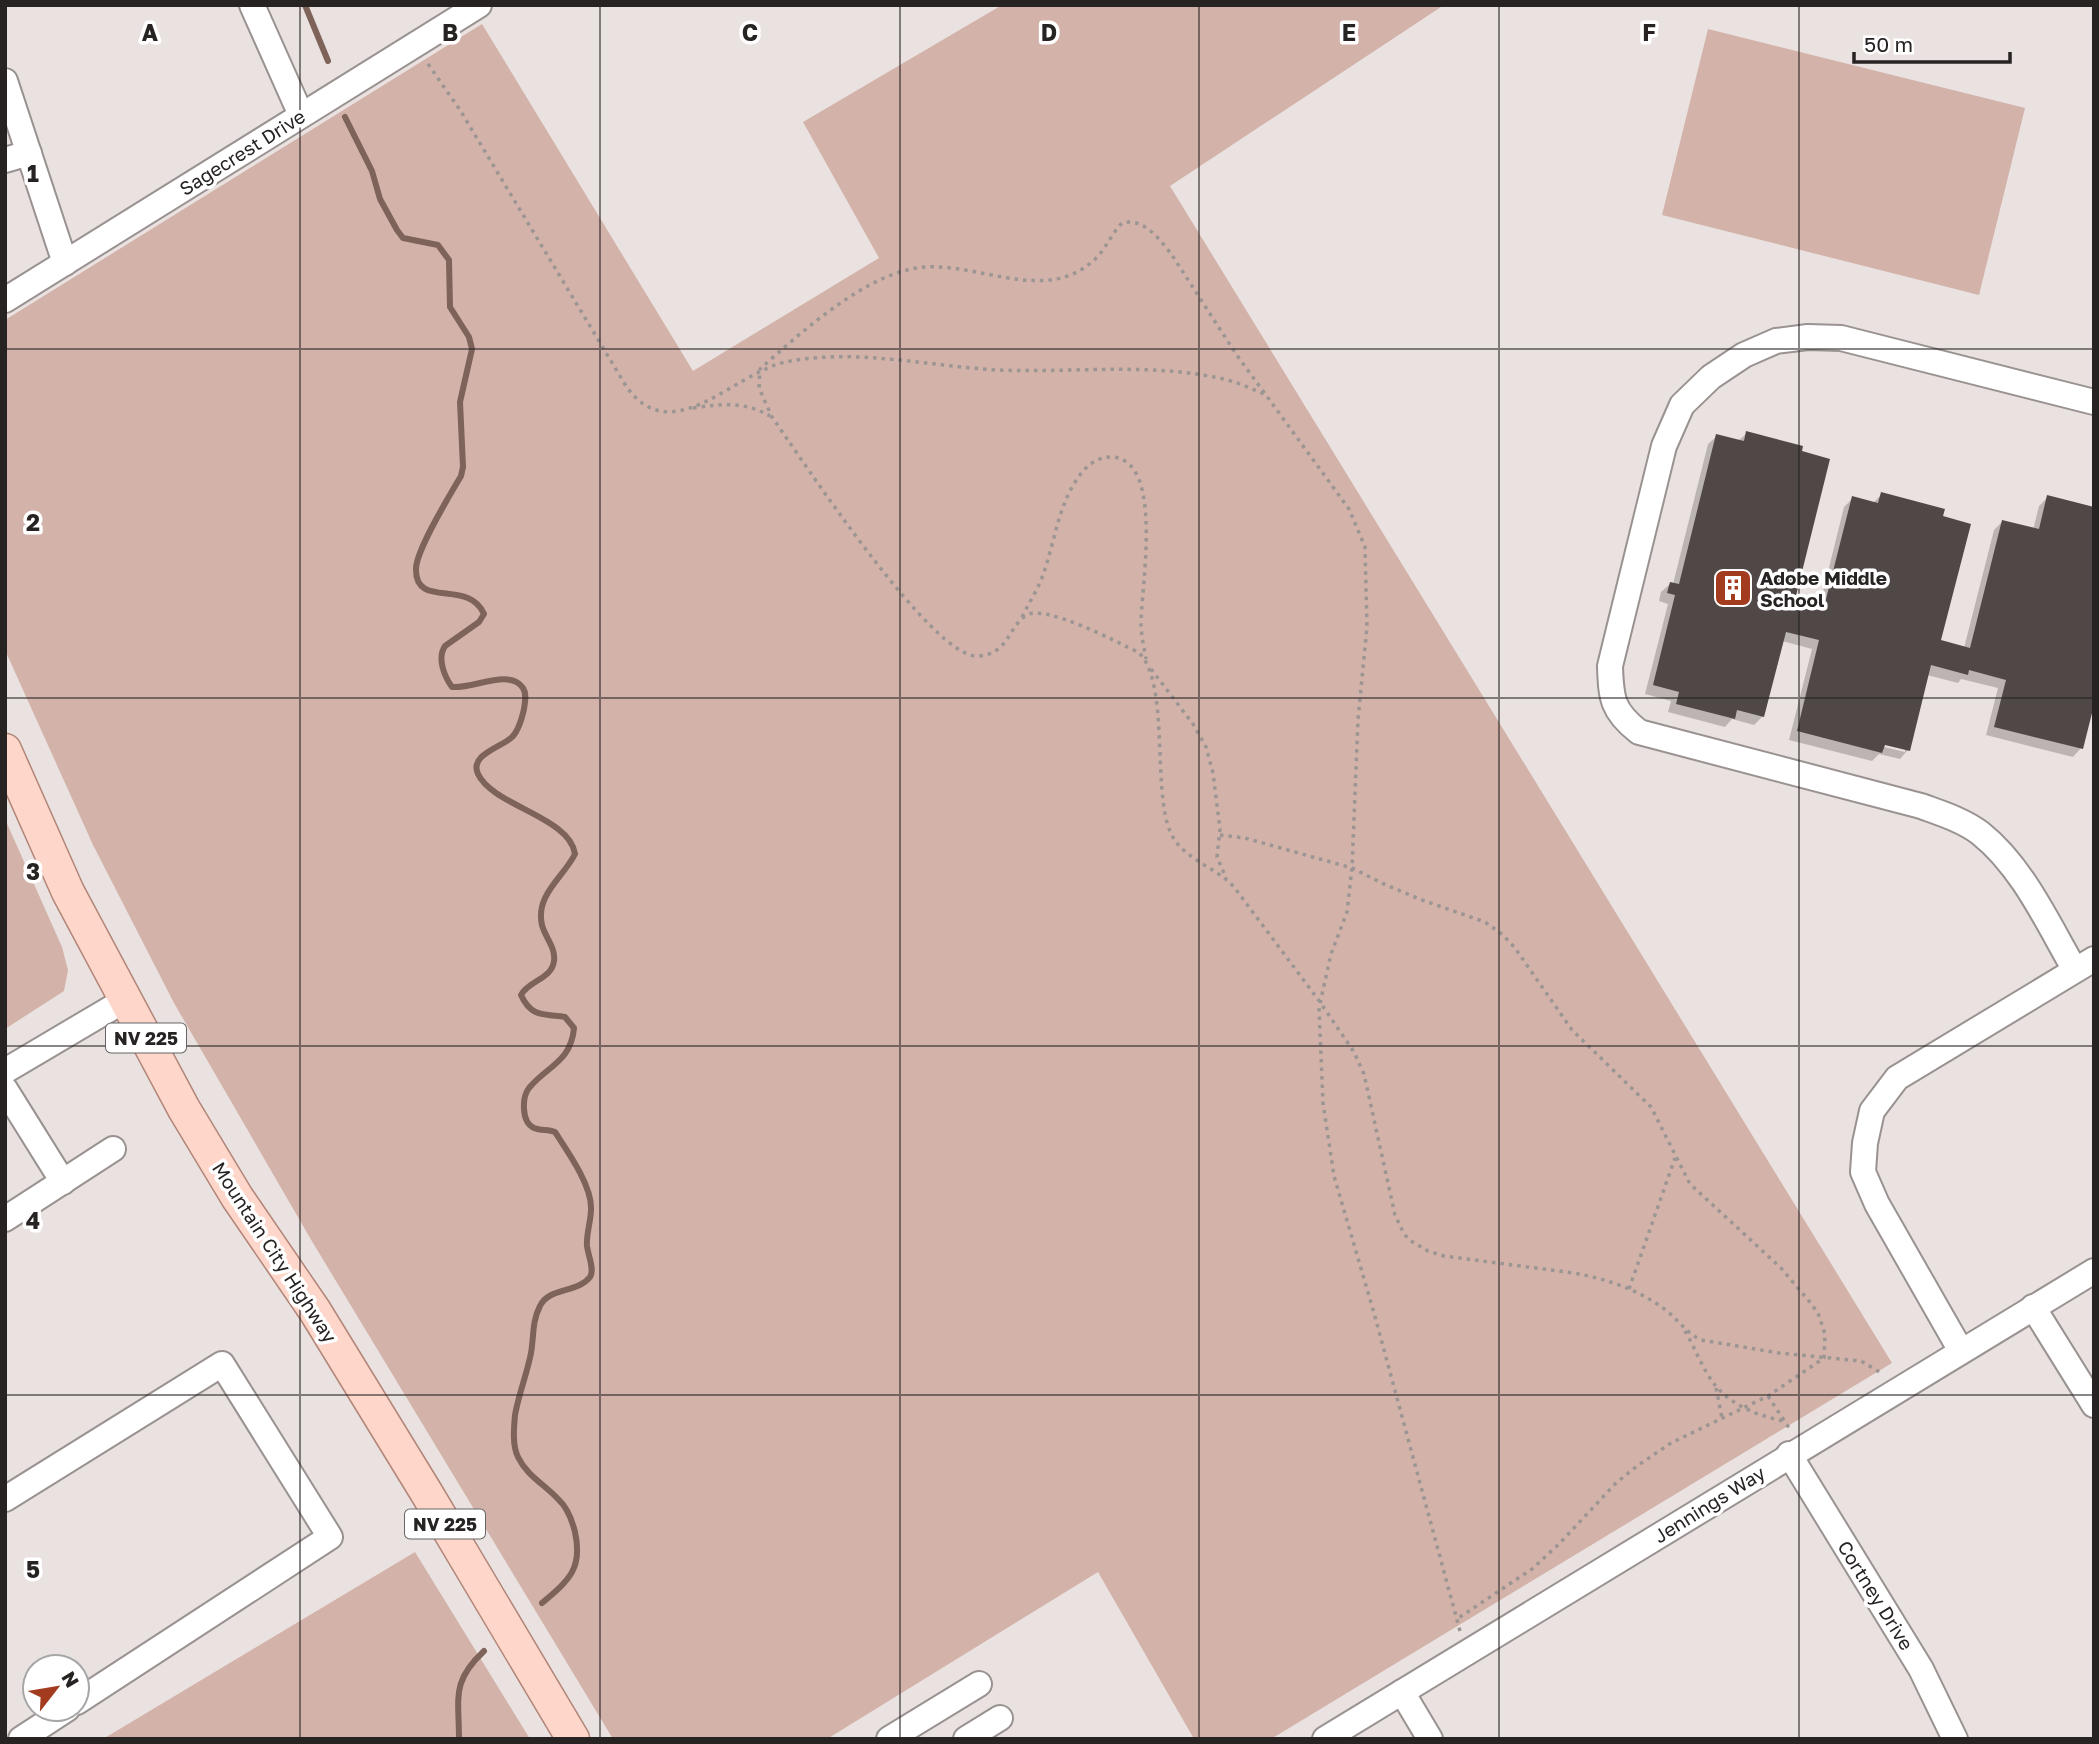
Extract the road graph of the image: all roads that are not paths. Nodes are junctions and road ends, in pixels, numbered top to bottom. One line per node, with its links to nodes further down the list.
1 (252, 5): 4 (street)
2 (479, 5): 4 (street, Sagecrest Drive)
3 (5, 81): 5 (street)
4 (301, 115): 7 (street, Sagecrest Drive)
5 (29, 153): 6 (street); 7 (street)
6 (5, 160)
7 (65, 263): 8 (street, Sagecrest Drive)
8 (5, 300)
9 (2094, 402): 11 (street)
10 (5, 750): 12 (main road, Mountain City Highway / NV 225)
11 (2084, 965): 20 (street)
12 (125, 1000): 13 (street); 30 (main road, Mountain City Highway / NV 225)
13 (5, 1071)
14 (5, 1089): 16 (street)
15 (113, 1149): 16 (street)
16 (63, 1181): 17 (street)
17 (9, 1208)
18 (2094, 1271): 19 (street, Jennings Way)
19 (2033, 1307): 20 (street, Jennings Way); 21 (street)
20 (1961, 1351): 22 (street, Jennings Way)
21 (2094, 1405)
22 (1795, 1451): 25 (street, Jennings Way); 35 (street, Cortney Drive)
23 (5, 1499): 26 (street)
24 (979, 1685): 31 (street)
25 (1402, 1692): 33 (street, Jennings Way); 34 (street)
26 (91, 1693)
27 (1000, 1718): 32 (street)
28 (45, 1723): 29 (street)
29 (21, 1739)
30 (573, 1739)
31 (889, 1739)
32 (966, 1739)
33 (1325, 1739)
34 (1430, 1739)
35 (1955, 1739)

